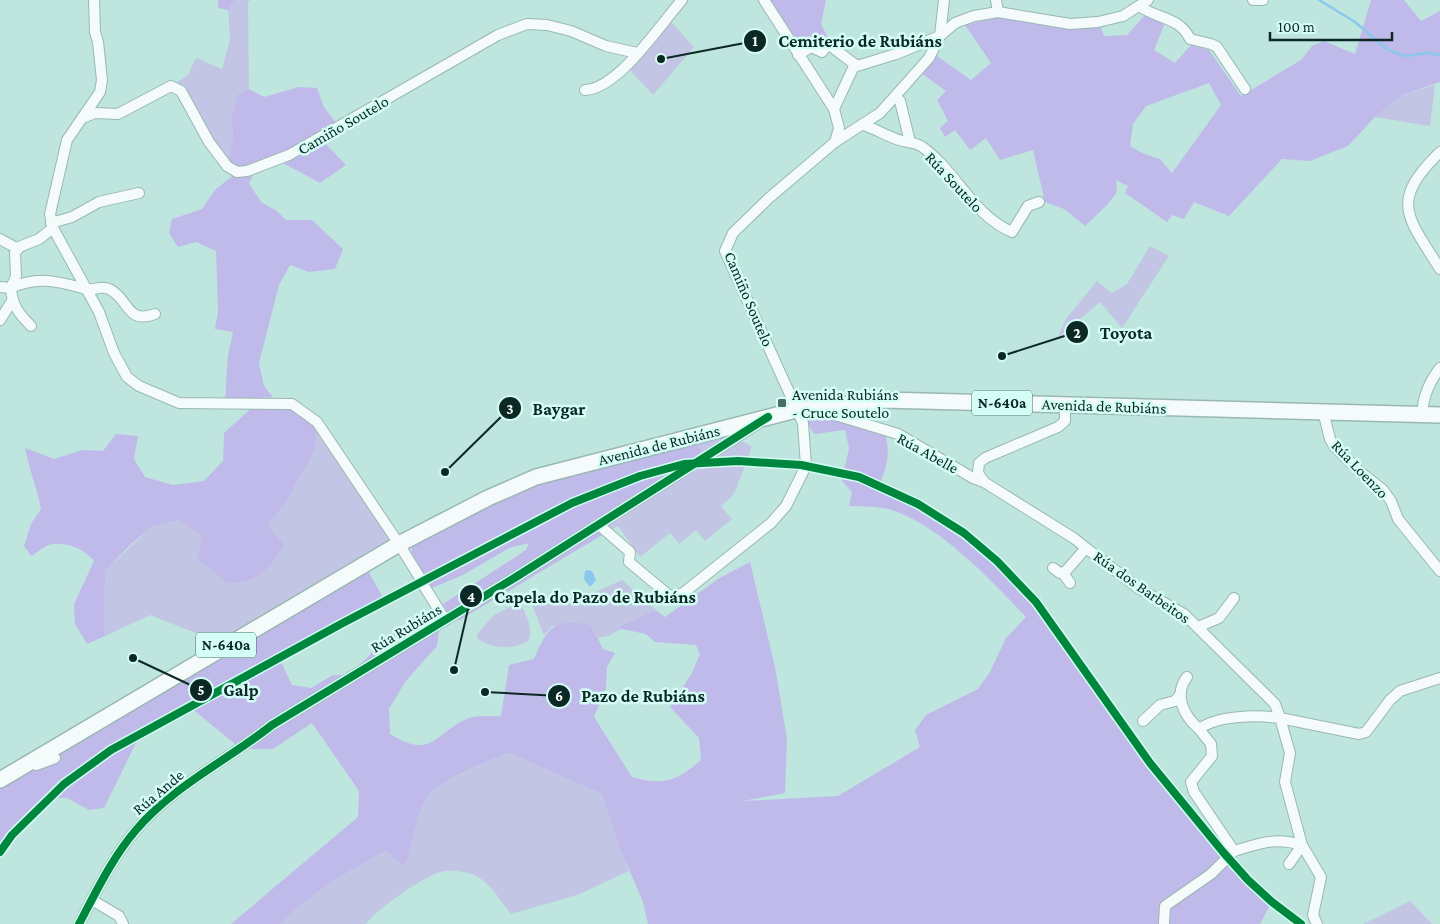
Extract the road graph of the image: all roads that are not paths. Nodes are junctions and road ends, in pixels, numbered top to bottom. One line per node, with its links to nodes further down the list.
1 (94, 0): 18 (street)
2 (682, 0): 11 (street)
3 (764, 0): 12 (street)
4 (944, 0): 10 (street)
5 (996, 0): 9 (street)
6 (1253, 0): 7 (street)
7 (1263, 0)
8 (1143, 3): 9 (street); 14 (street)
9 (998, 12): 10 (street)
10 (940, 36): 13 (street); 16 (street)
11 (637, 53): 15 (street); 18 (street, Camiño Soutelo)
12 (798, 55): 13 (street); 17 (street)
13 (855, 64): 17 (street)
14 (1245, 89)
15 (585, 90)
16 (896, 97): 19 (street); 21 (street, Rúa Soutelo)
17 (834, 109): 20 (street)
18 (81, 118): 25 (street)
19 (864, 125): 20 (street); 21 (street, Rúa Soutelo)
20 (835, 142): 39 (street, Camiño Soutelo)
21 (910, 142): 24 (street, Rúa Soutelo)
22 (1440, 152): 28 (street)
23 (139, 193): 25 (street)
24 (1039, 202)
25 (52, 226): 27 (street); 31 (street, Rúa Rubiáns)
26 (0, 239): 27 (street)
27 (18, 249): 30 (street)
28 (1440, 269)
29 (0, 287): 30 (street)
30 (11, 288): 31 (street); 32 (street)
31 (87, 289): 33 (street); 48 (street, Rúa Rubiáns)
32 (12, 301): 34 (street); 35 (street)
33 (155, 314)
34 (0, 320)
35 (31, 326)
36 (1440, 368): 41 (street)
37 (1065, 405): 38 (main road, Avenida de Rubiáns / N-640a); 40 (main road, Avenida de Rubiáns / N-640a); 46 (street, Rúa Abelle)
38 (813, 408): 39 (main road, Avenida de Rubiáns / N-640a); 46 (street, Rúa Abelle)
39 (796, 410): 43 (main road, Avenida de Rubiáns / N-640a); 47 (street)
40 (1323, 412): 41 (main road, Avenida de Rubiáns / N-640a); 51 (street, Rúa Loenzo)
41 (1422, 414): 42 (main road, Avenida de Rubiáns / N-640a)
42 (1440, 414)
43 (768, 417): 44 (street); 48 (main road, Avenida de Rubiáns / N-640a)
44 (703, 459)
45 (688, 468): 47 (street, Rúa Rubiáns)
46 (984, 482): 49 (street, Rúa Abelle)
47 (599, 525): 55 (street, Rúa Rubiáns)
48 (401, 546): 55 (street, Rúa Rubiáns); 64 (main road, N-640a); 65 (main road, N-640a)
49 (1086, 548): 52 (street); 56 (street, Rúa dos Barbeitos)
50 (1053, 568): 52 (street)
51 (1440, 571)
52 (1066, 572): 53 (street)
53 (1070, 583)
54 (1234, 598): 56 (street, Rúa dos Barbeitos)
55 (445, 620): 63 (street, Rúa Rubiáns)
56 (1198, 627): 60 (street, Rúa dos Barbeitos)
57 (1187, 677): 59 (street)
58 (1440, 678): 60 (street)
59 (1180, 695): 61 (street); 62 (street)
60 (1280, 718): 62 (street); 68 (street, Rúa dos Barbeitos)
61 (1143, 721)
62 (1199, 729): 69 (street)
63 (241, 749): 71 (street, Rúa Ande)
64 (55, 758): 66 (street); 67 (main road, N-640a)
65 (0, 780)
66 (0, 785)
67 (0, 791)
68 (1302, 845): 69 (street); 70 (street); 75 (street, Rúa dos Barbeitos)
69 (1229, 855): 74 (street)
70 (1289, 864)
71 (92, 900): 72 (street, Rúa Ande); 73 (street)
72 (79, 924)
73 (123, 924)
74 (1164, 924)
75 (1317, 924)

